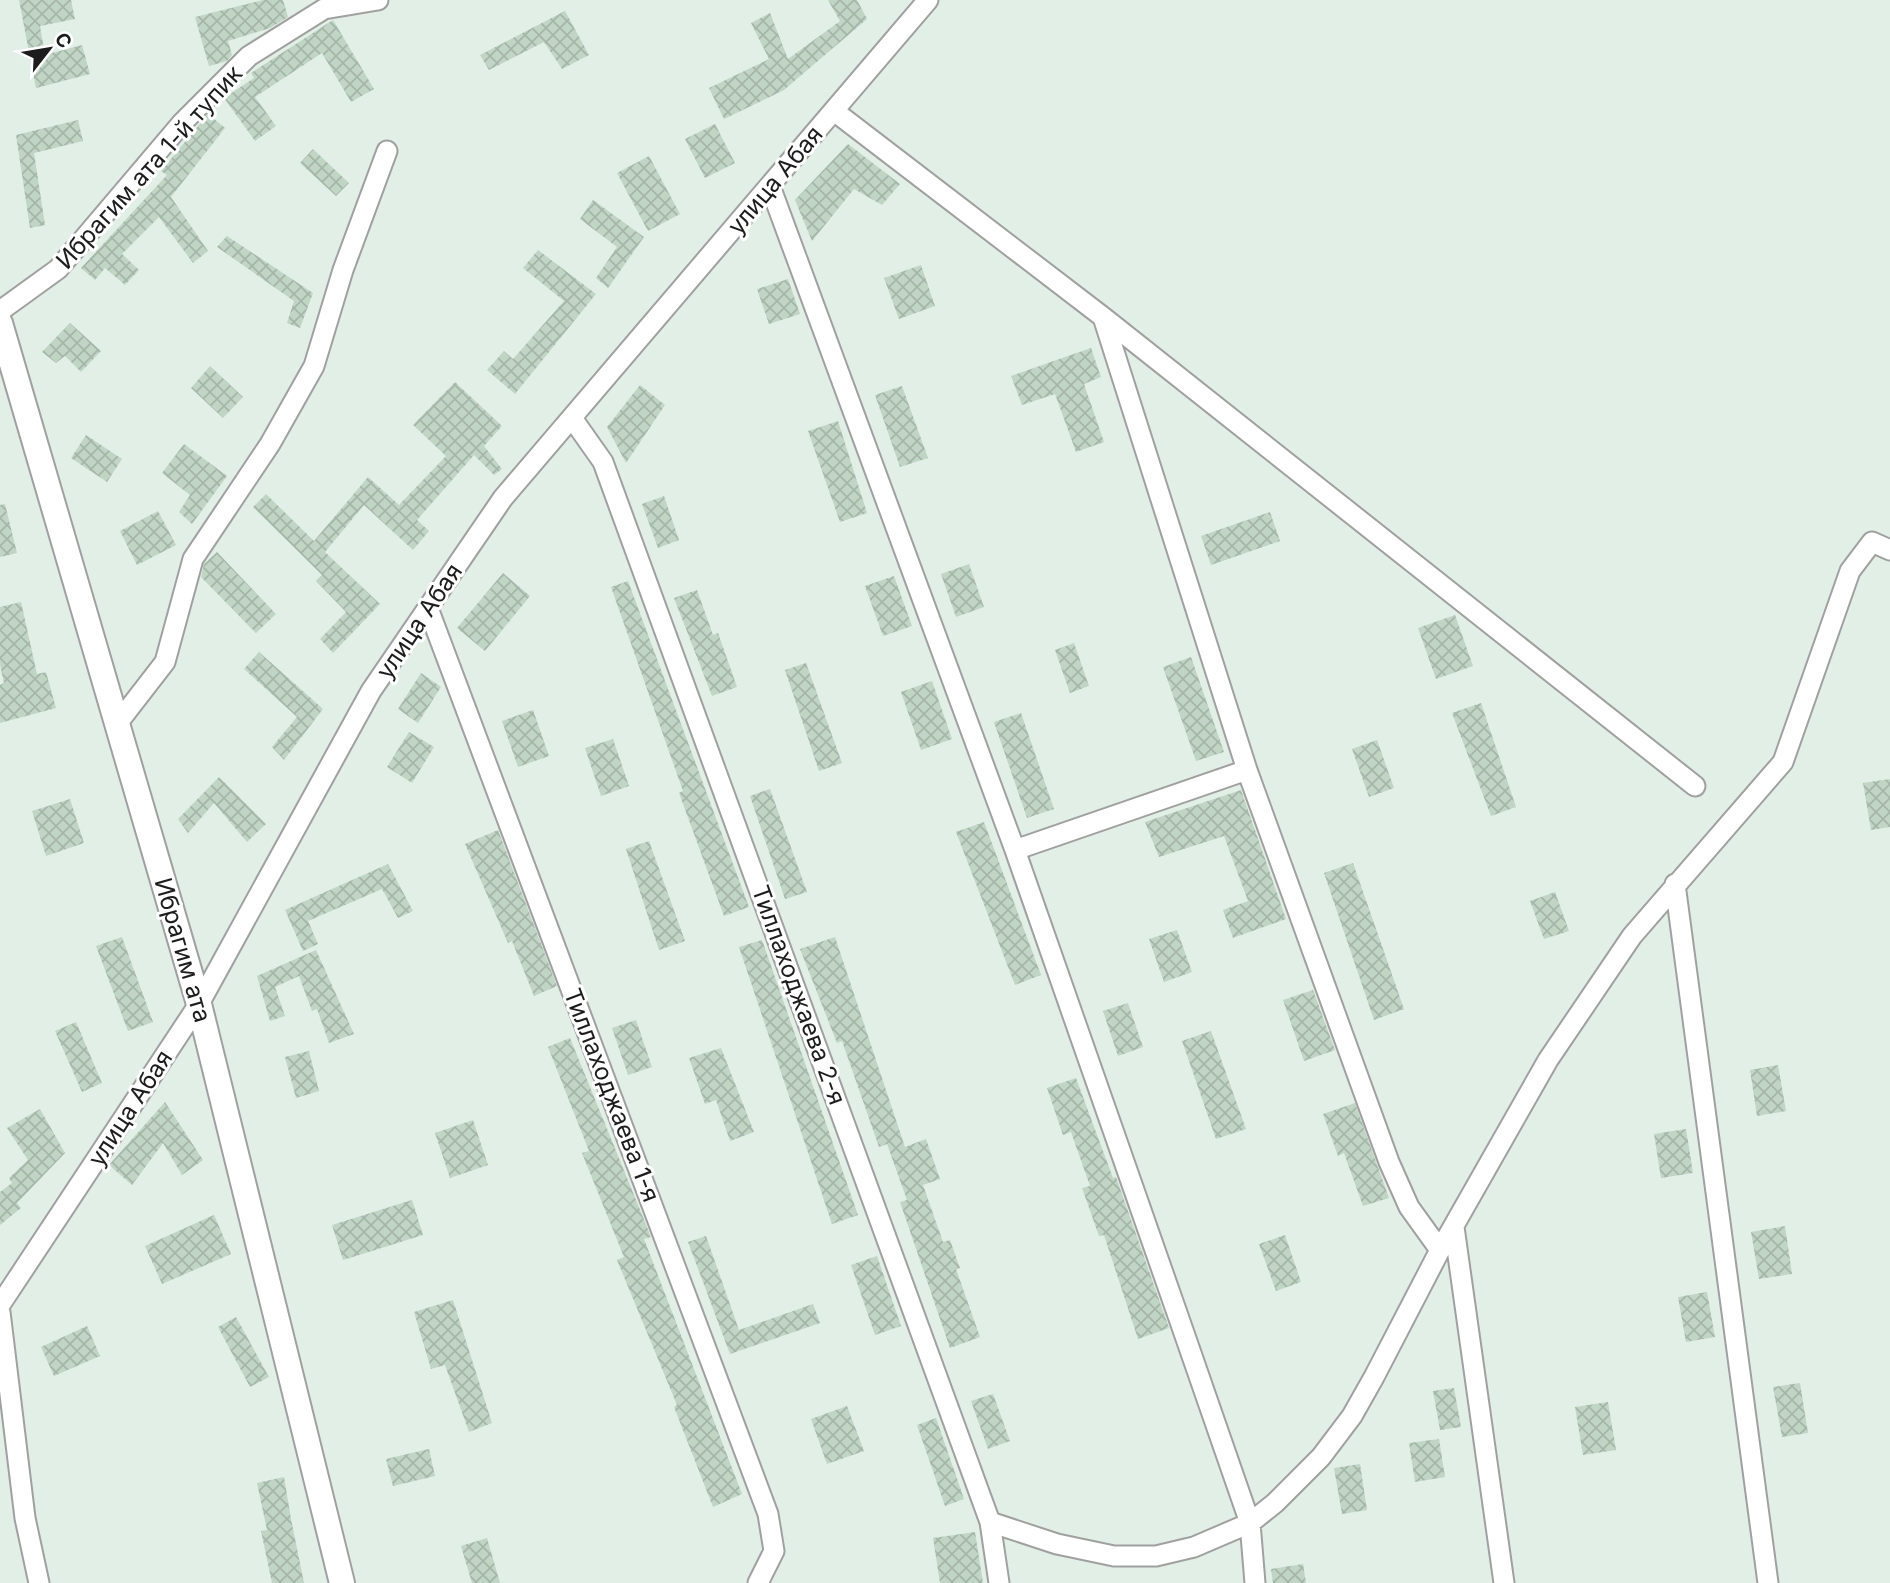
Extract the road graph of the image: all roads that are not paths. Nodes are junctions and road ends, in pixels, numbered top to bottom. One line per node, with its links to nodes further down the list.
1 (378, 0): 6 (street, Ибрагим ата 1-й тупик)
2 (928, 0): 3 (street, улица Абая)
3 (834, 111): 5 (street, улица Абая); 7 (street)
4 (387, 152): 12 (street)
5 (770, 186): 9 (street, улица Абая); 15 (street)
6 (0, 311)
7 (1103, 317): 13 (street); 14 (street)
8 (0, 323): 12 (street, Ибрагим ата)
9 (572, 418): 11 (street, улица Абая); 22 (street, Тиллаходжаева 2-я)
10 (1890, 550): 16 (street)
11 (428, 608): 17 (street, улица Абая); 26 (street, Тиллаходжаева 1-я)
12 (117, 724): 17 (street, Ибрагим ата)
13 (1247, 770): 15 (street); 19 (street)
14 (1695, 786)
15 (1015, 850): 23 (street)
16 (1675, 884): 18 (street); 30 (street)
17 (199, 1004): 20 (street, улица Абая); 25 (street, Ибрагим ата)
18 (1454, 1227): 19 (street); 29 (street)
19 (1440, 1250): 23 (street)
20 (0, 1305)
21 (0, 1312): 24 (street)
22 (990, 1522): 23 (street); 27 (street, Тиллаходжаева 2-я)
23 (1250, 1523): 28 (street)
24 (34, 1581)
25 (342, 1583)
26 (758, 1583)
27 (999, 1583)
28 (1255, 1583)
29 (1504, 1583)
30 (1768, 1583)

